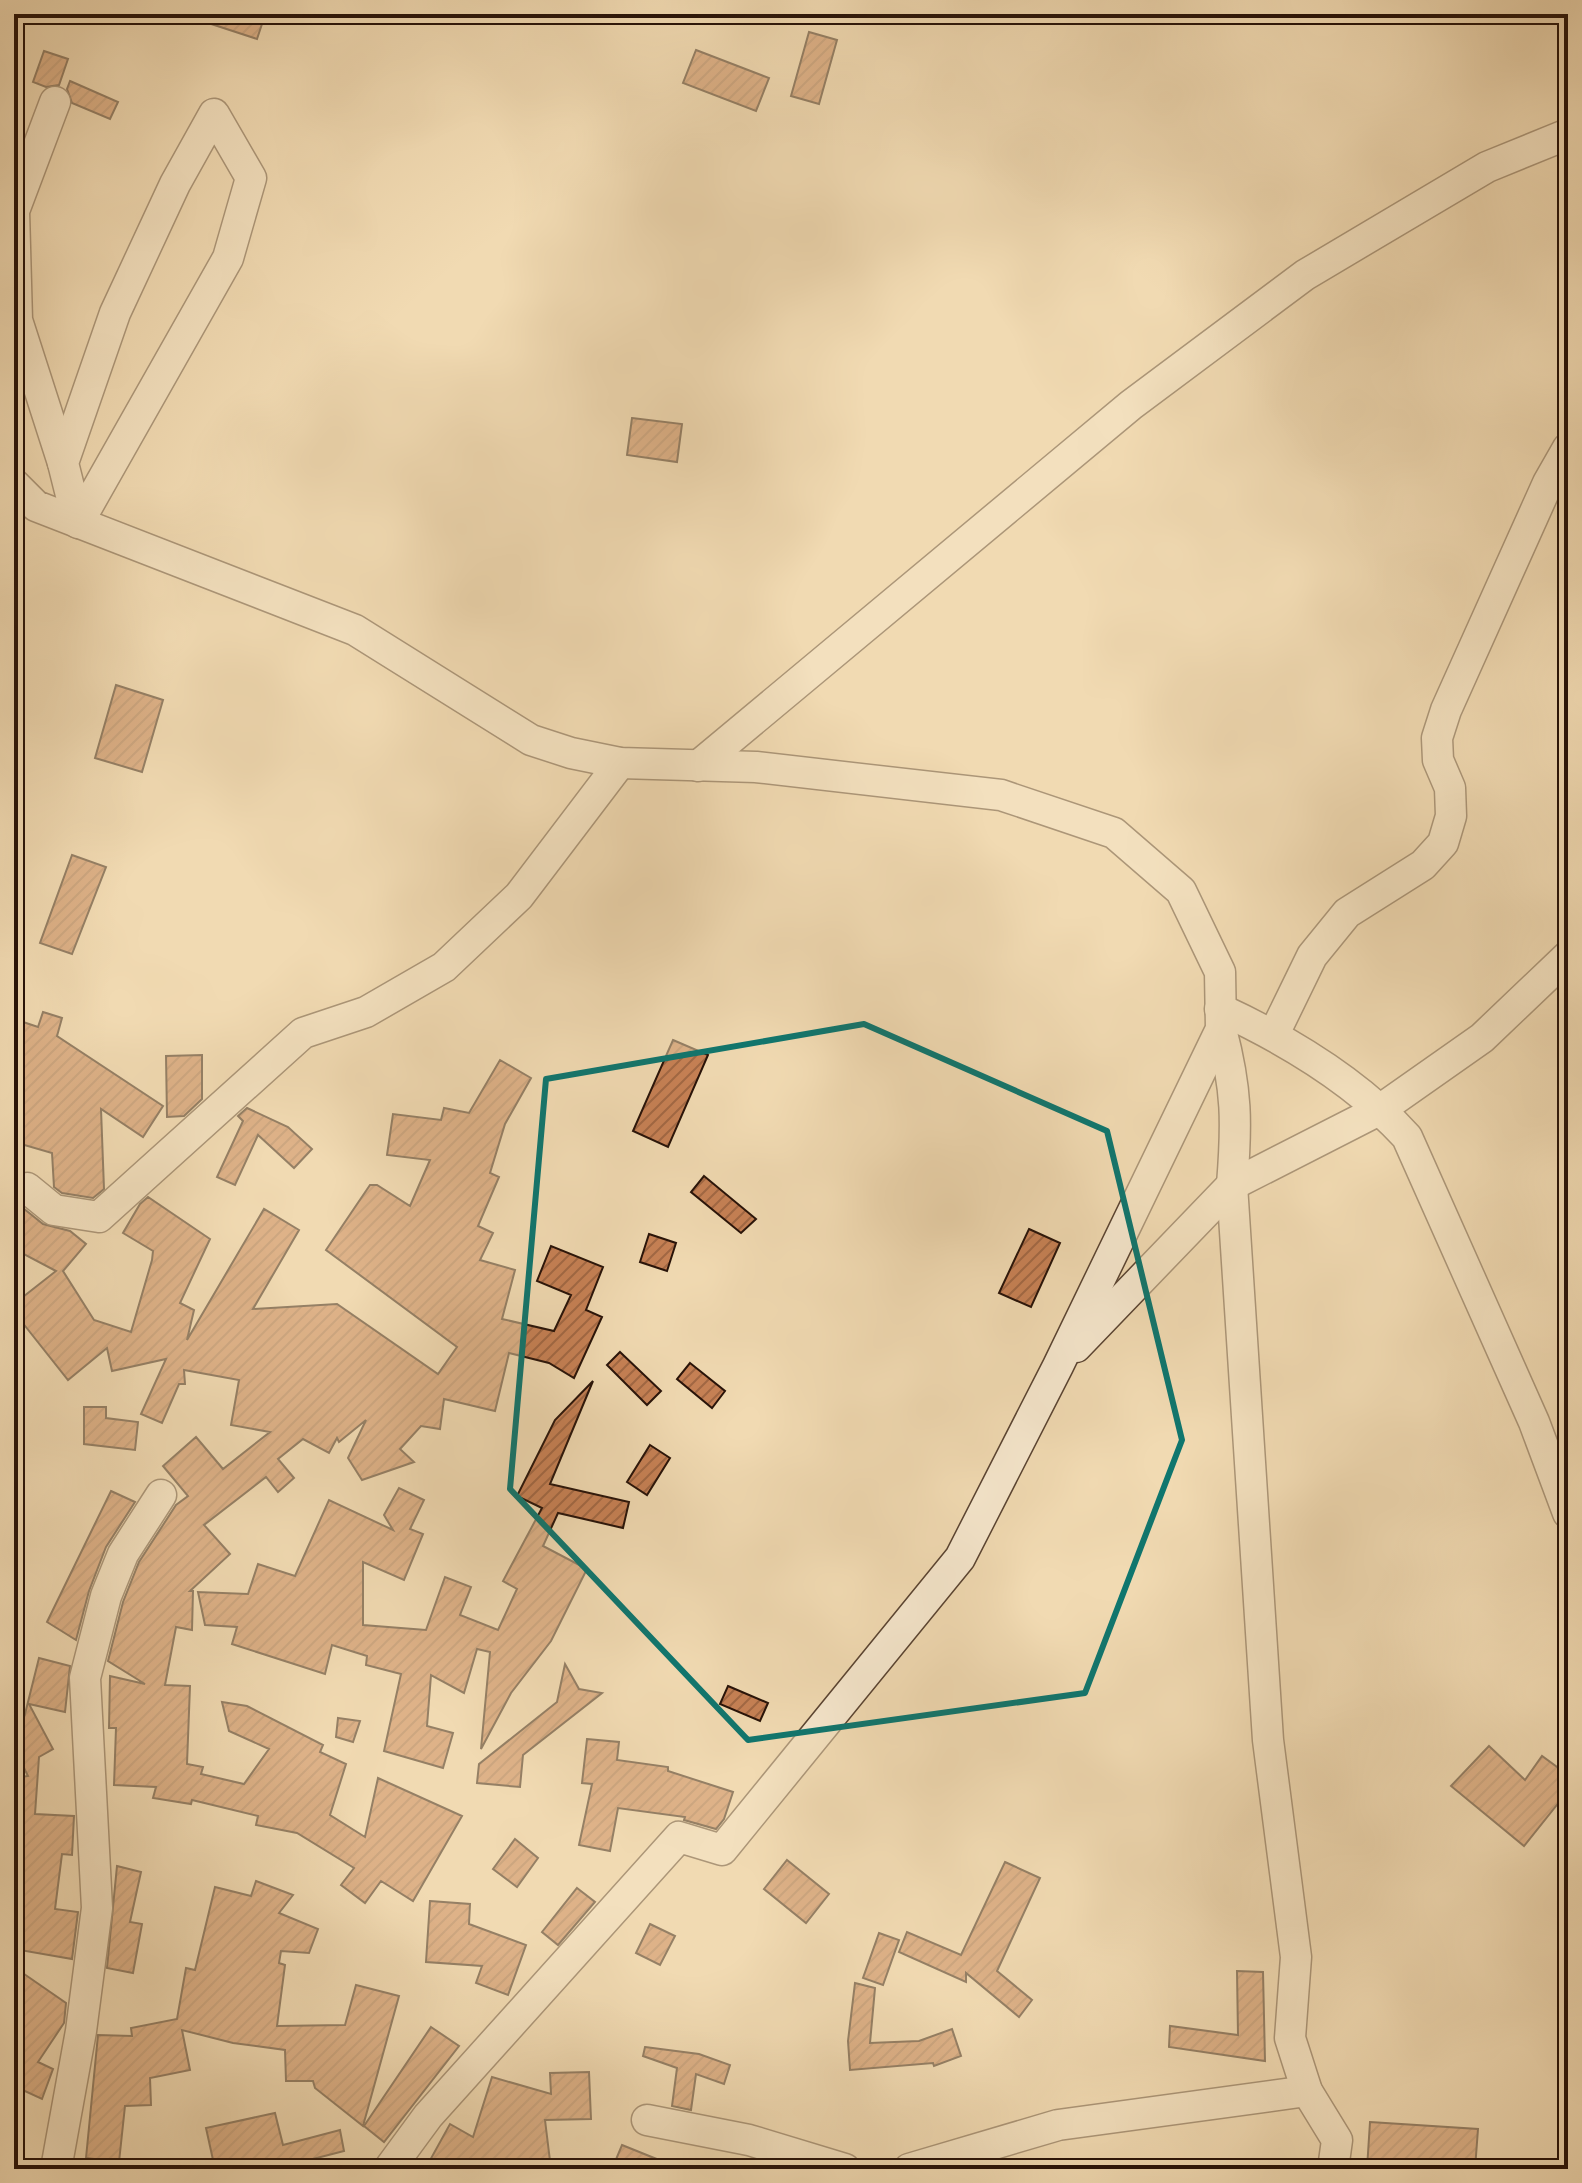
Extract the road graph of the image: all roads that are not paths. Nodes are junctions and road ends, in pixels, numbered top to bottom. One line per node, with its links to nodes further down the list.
1 (55, 102): 3 (street)
2 (1568, 134): 9 (street)
3 (14, 211): 5 (street)
4 (1568, 448): 12 (street)
5 (63, 463): 7 (street); 7 (street)
6 (14, 484): 7 (street)
7 (78, 523): 8 (street)
8 (620, 763): 9 (street); 15 (street)
9 (698, 766): 11 (street)
10 (1568, 956): 13 (street)
11 (1220, 1019): 12 (street); 14 (street); 16 (street)
12 (1274, 1034): 13 (street)
13 (1381, 1109): 14 (street); 18 (street)
14 (1232, 1185): 16 (street); 19 (street)
15 (14, 1192)
16 (1058, 1366): 22 (street)
17 (161, 1495): 21 (street)
18 (1568, 1513)
19 (1307, 2091): 24 (street); 25 (street)
20 (647, 2120): 23 (street)
21 (56, 2169)
22 (389, 2169)
23 (845, 2169)
24 (909, 2169)
25 (1333, 2169)

